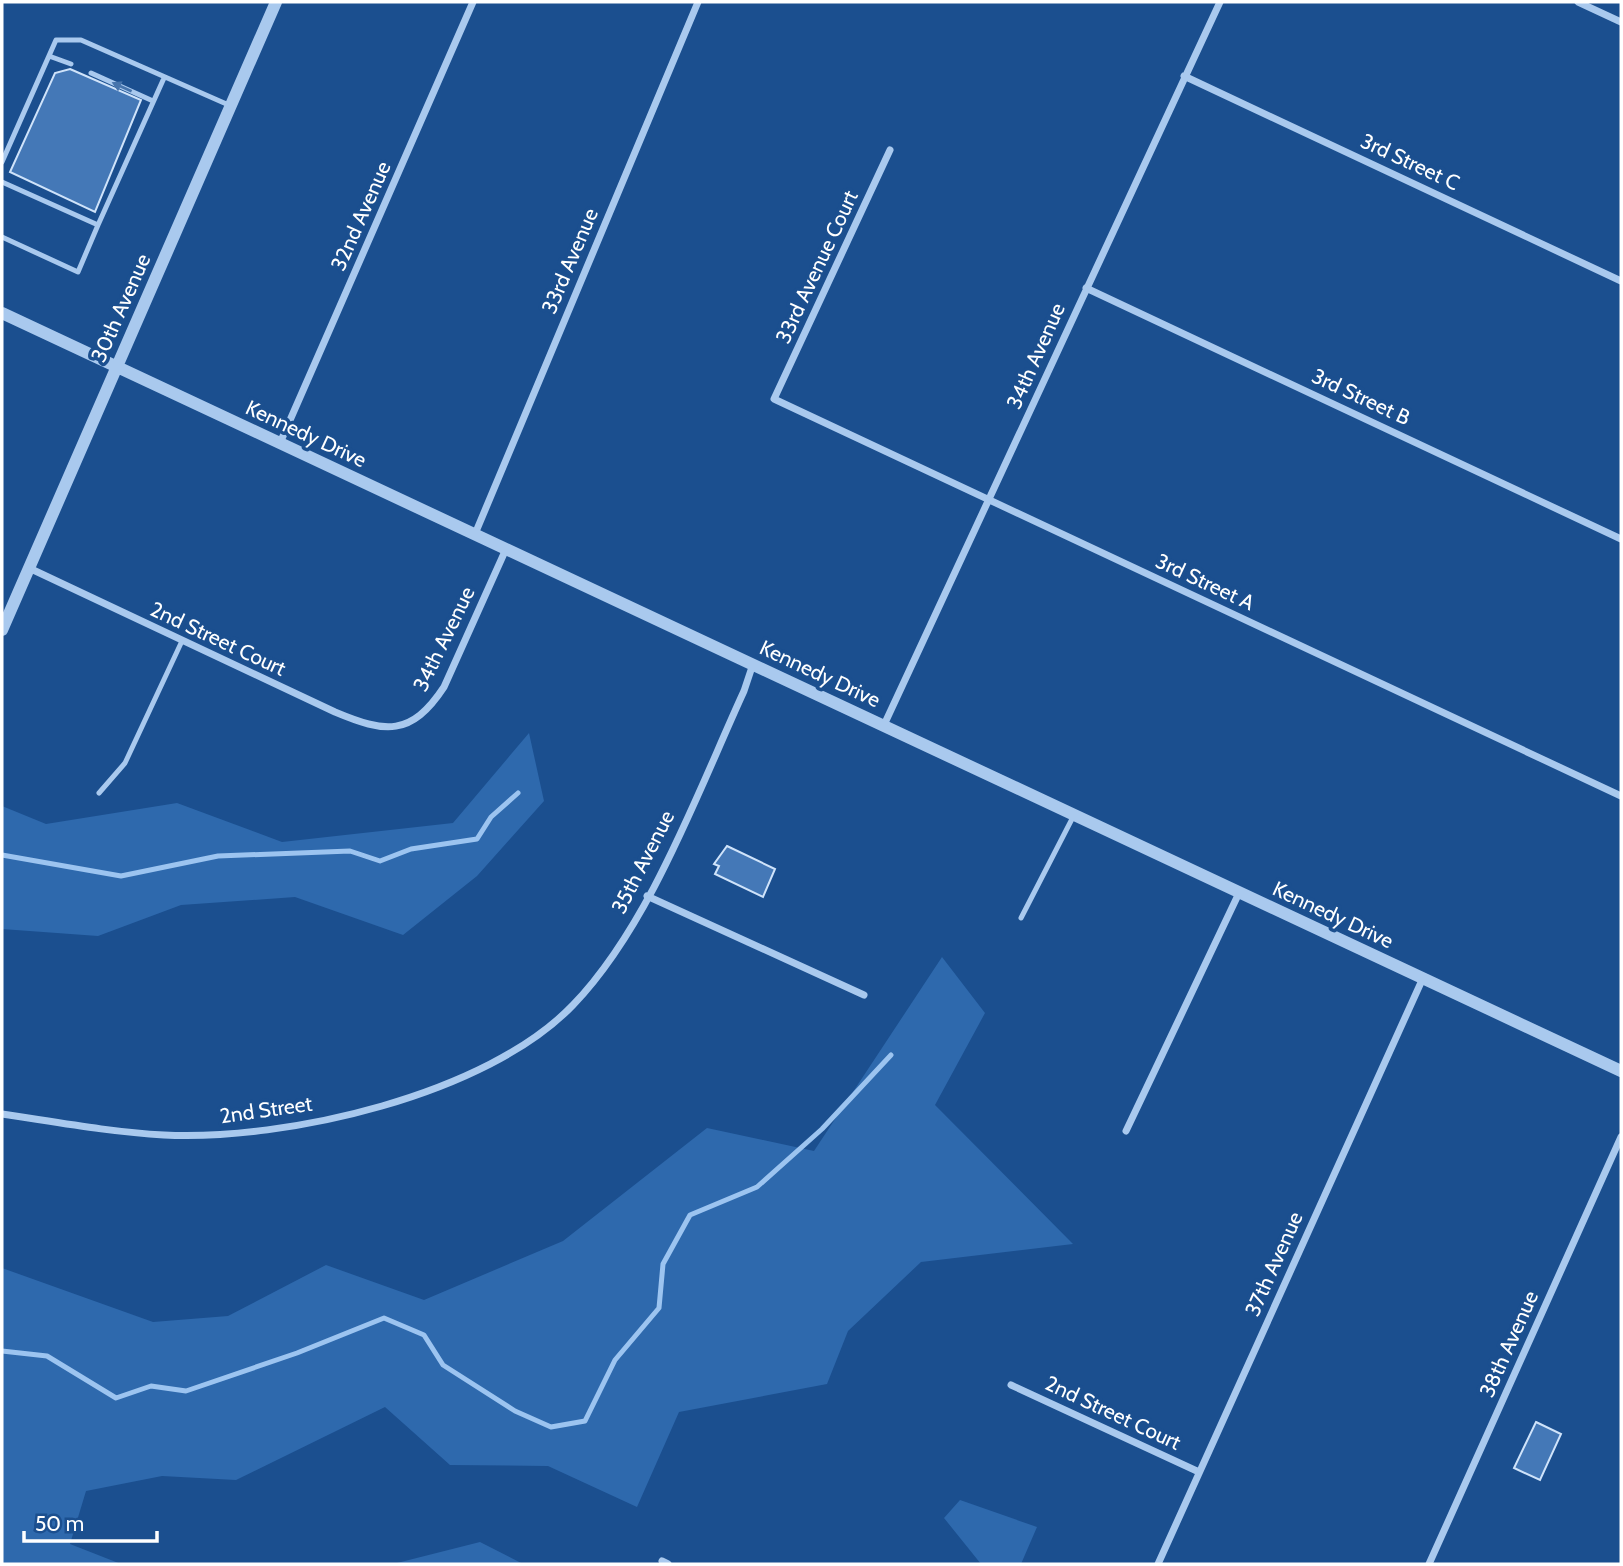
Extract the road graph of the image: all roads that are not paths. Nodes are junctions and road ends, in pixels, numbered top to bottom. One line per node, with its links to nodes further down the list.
1 (276, 2): 13 (street, 30th Avenue)
2 (473, 2): 24 (street, 32nd Avenue)
3 (698, 2): 26 (street, 33rd Avenue)
4 (1220, 2): 10 (street, 34th Avenue)
5 (1578, 2): 6 (street)
6 (1621, 22)
7 (49, 55): 8 (lane); 11 (lane); 15 (lane)
8 (71, 64)
9 (91, 73): 12 (lane, one-way to 9)
10 (1184, 75): 19 (street, 3rd Street C); 20 (street, 34th Avenue)
11 (164, 78): 12 (lane); 13 (lane)
12 (153, 101): 17 (lane)
13 (231, 106): 22 (street, 30th Avenue)
14 (890, 150): 23 (street, 33rd Avenue Court)
15 (2, 162)
16 (2, 182): 17 (lane)
17 (98, 225): 18 (lane)
18 (2, 237)
19 (1621, 281)
20 (1086, 288): 25 (street, 34th Avenue); 27 (street, 3rd Street B)
21 (2, 313): 22 (street, Kennedy Drive)
22 (117, 365): 24 (street, Kennedy Drive); 29 (street, 30th Avenue)
23 (774, 399): 25 (street, 3rd Street A)
24 (280, 443): 26 (street, Kennedy Drive)
25 (990, 500): 33 (street, 34th Avenue); 36 (street, 3rd Street A)
26 (475, 534): 28 (street, Kennedy Drive)
27 (1621, 539)
28 (506, 549): 32 (street, Kennedy Drive); 34 (street, 34th Avenue)
29 (29, 568): 30 (street, 30th Avenue); 31 (street, 2nd Street Court)
30 (2, 629)
31 (181, 641): 34 (street, 2nd Street Court); 35 (lane)
32 (753, 663): 33 (street, Kennedy Drive); 39 (street, 35th Avenue)
33 (884, 725): 37 (street, Kennedy Drive)
34 (397, 729)
35 (99, 793)
36 (1621, 796)
37 (1074, 814): 38 (street, Kennedy Drive); 40 (lane)
38 (1239, 893): 41 (street, Kennedy Drive); 46 (street)
39 (647, 896): 42 (street); 43 (street, 35th Avenue)
40 (1021, 919)
41 (1423, 978): 44 (street, Kennedy Drive); 49 (street, 37th Avenue)
42 (864, 995)
43 (522, 1047): 45 (street, 2nd Street)
44 (1621, 1071)
45 (2, 1114)
46 (1126, 1131)
47 (1621, 1138): 51 (street, 38th Avenue)
48 (1011, 1385): 49 (street, 2nd Street Court)
49 (1199, 1472): 50 (street, 37th Avenue)
50 (1158, 1564)
51 (1429, 1564)

